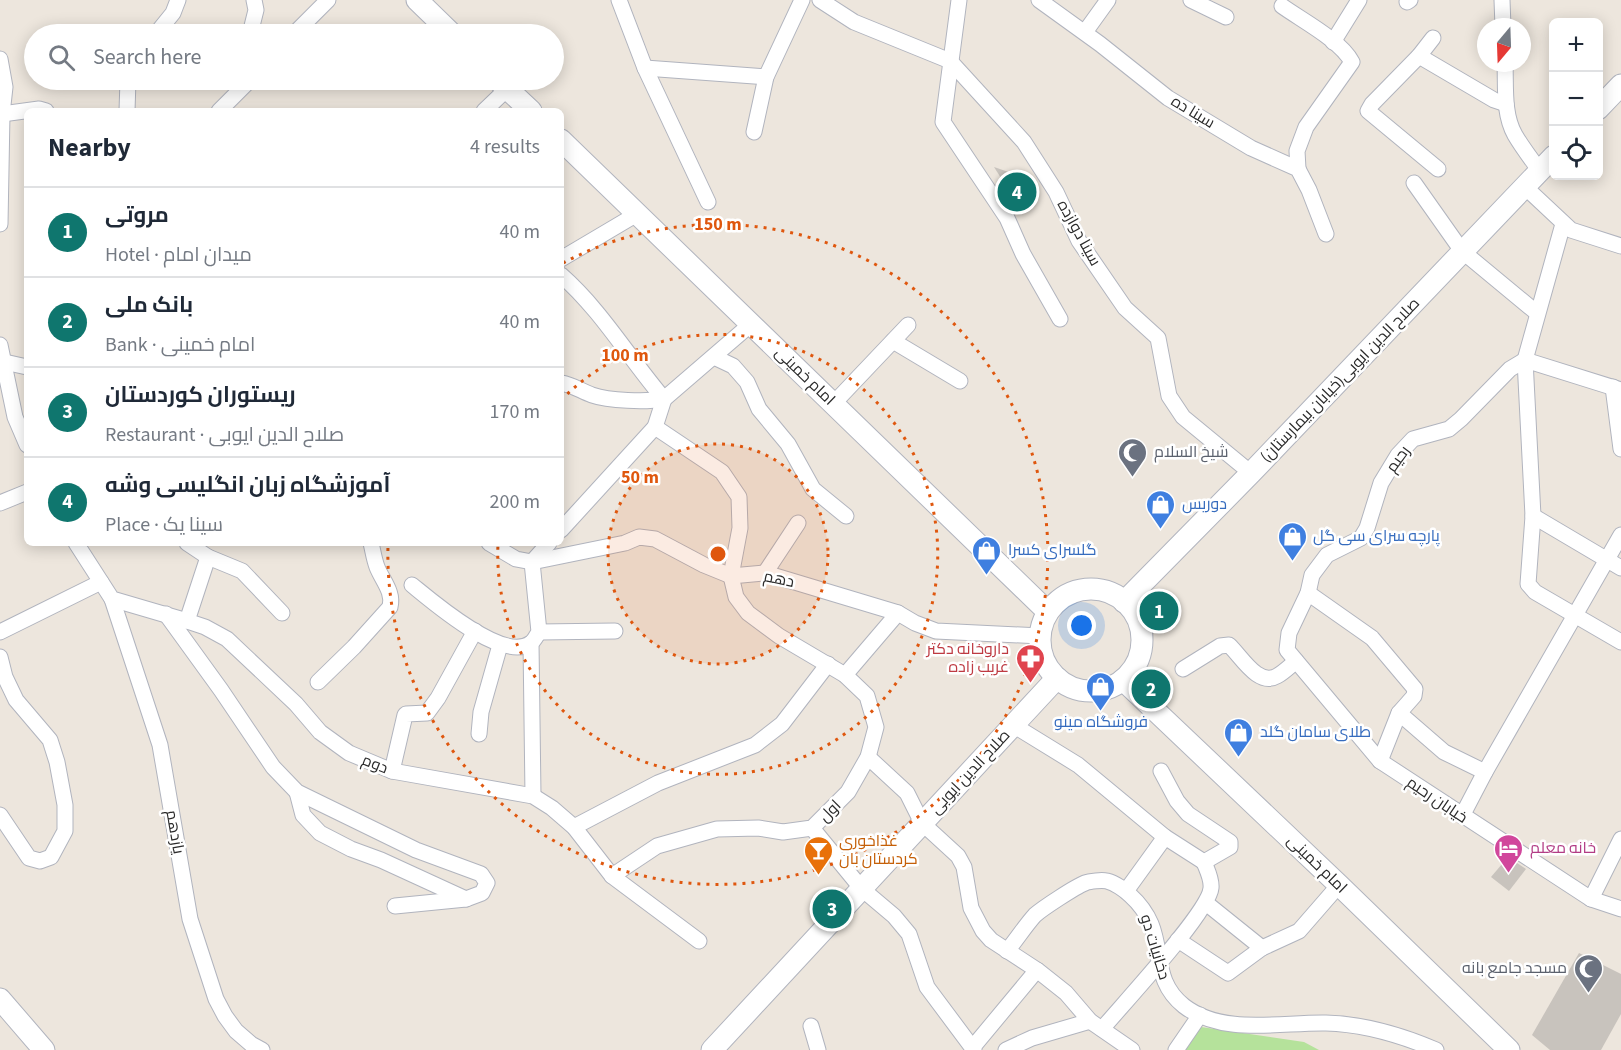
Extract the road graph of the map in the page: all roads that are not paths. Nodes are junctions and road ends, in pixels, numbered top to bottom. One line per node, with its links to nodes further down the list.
1 (178, 0): 17 (street)
2 (254, 0): 18 (street)
3 (328, 0): 19 (street)
4 (417, 0): 20 (main road)
5 (619, 0): 27 (street)
6 (802, 0): 29 (street)
7 (820, 0): 26 (street)
8 (959, 0): 26 (street)
9 (1039, 0): 21 (street, سینا ده)
10 (1108, 0): 21 (street)
11 (1191, 0): 15 (street)
12 (1359, 0): 23 (street)
13 (1502, 0): 16 (street)
14 (1282, 6): 23 (street)
15 (1226, 17)
16 (1503, 18)
17 (164, 24)
18 (252, 24)
19 (304, 24)
20 (442, 24)
21 (1085, 32): 49 (street, سینا ده)
22 (1432, 38): 24 (street)
23 (1333, 42): 49 (street)
24 (1419, 56): 38 (street); 50 (street)
25 (0, 59): 31 (street)
26 (950, 61): 63 (street); 80 (street, سینا دوازده)
27 (645, 68): 29 (street); 53 (street)
28 (1505, 72): 38 (street)
29 (766, 77): 46 (street)
30 (1621, 86): 39 (main road)
31 (3, 88): 45 (street)
32 (128, 90): 40 (street)
33 (235, 90): 37 (street)
34 (239, 90): 37 (street)
35 (499, 90): 42 (street)
36 (509, 90): 43 (main road)
37 (234, 95): 41 (street)
38 (1506, 104): 48 (street)
39 (1603, 105)
40 (127, 108)
41 (222, 108)
42 (486, 108)
43 (528, 108)
44 (24, 111): 45 (street)
45 (2, 114): 55 (street)
46 (754, 132)
47 (564, 143): 54 (main road, امام خمینی)
48 (1547, 163): 52 (main road, صلاح الدین ایوبی(خیابان بیمارستان))
49 (1298, 169): 57 (street)
50 (1438, 169)
51 (1414, 183): 59 (street)
52 (1524, 186): 56 (street); 59 (main road, صلاح الدین ایوبی(خیابان بیمارستان))
53 (708, 202)
54 (637, 214): 60 (street); 64 (main road, امام خمینی)
55 (0, 224)
56 (1563, 224): 58 (street); 62 (street)
57 (1326, 234)
58 (1621, 246)
59 (1462, 251): 62 (street); 80 (main road, صلاح الدین ایوبی(خیابان بیمارستان))
60 (564, 258)
61 (564, 277): 75 (street)
62 (1537, 313): 69 (street)
63 (1060, 319)
64 (752, 324): 68 (street); 76 (main road, امام خمینی)
65 (908, 325): 66 (street)
66 (893, 341): 72 (street); 76 (street)
67 (0, 345): 70 (street)
68 (714, 357): 75 (street); 83 (street)
69 (1525, 360): 74 (street); 84 (street); 100 (street, رحیم)
70 (1, 362): 71 (street); 78 (street)
71 (24, 366)
72 (960, 381)
73 (564, 383): 75 (street)
74 (1617, 389): 79 (street)
75 (664, 399): 77 (street)
76 (834, 403): 103 (main road, امام خمینی)
77 (655, 427): 86 (street); 97 (street)
78 (24, 438)
79 (1621, 449)
80 (1251, 473): 102 (main road, صلاح الدین ایوبی(خیابان بیمارستان))
81 (24, 493): 82 (street)
82 (0, 503)
83 (846, 516)
84 (1533, 516): 95 (street); 107 (street)
85 (798, 523): 96 (street)
86 (564, 527)
87 (1621, 535): 95 (street)
88 (78, 546): 98 (street)
89 (192, 546): 93 (street)
90 (372, 546): 123 (street)
91 (494, 546): 94 (street, دهم)
92 (546, 546): 94 (street)
93 (208, 557): 104 (street); 108 (street)
94 (532, 561): 97 (street, دهم); 113 (street)
95 (1614, 564): 107 (street)
96 (765, 573): 97 (street, دهم); 105 (street, دهم)
97 (731, 576): 118 (street, اول)
98 (101, 582): 101 (street); 111 (street)
99 (412, 585): 110 (street)
100 (1308, 593): 116 (street, رحیم); 124 (street)
101 (112, 599): 106 (street, دوم); 163 (street, یازدهم)
102 (1124, 602): 103 (main road); 122 (main road)
103 (1048, 612): 112 (main road)
104 (282, 613)
105 (898, 613): 112 (street, دهم); 120 (street)
106 (166, 614): 108 (street, دوم); 132 (street)
107 (1576, 615): 114 (street); 131 (street)
108 (187, 621): 129 (street, دوم)
109 (615, 630): 113 (street)
110 (475, 631): 115 (street); 129 (street)
111 (0, 632)
112 (1040, 636): 121 (main road)
113 (535, 638): 115 (street); 133 (street)
114 (1621, 642)
115 (500, 645): 126 (street)
116 (1291, 656): 119 (street); 128 (street, خیابان رحیم)
117 (0, 657): 134 (street)
118 (828, 664): 120 (street, اول); 137 (street)
119 (1183, 669)
120 (845, 675): 127 (street, اول)
121 (1057, 678): 122 (main road); 125 (main road, صلاح الدین ایوبی)
122 (1123, 680): 143 (main road, امام خمینی)
123 (318, 682)
124 (1399, 713): 128 (street); 131 (street)
125 (1013, 725): 136 (main road, صلاح الدین ایوبی); 139 (street)
126 (479, 734)
127 (868, 757): 136 (street); 138 (street, اول)
128 (1380, 761): 135 (street, خیابان رحیم)
129 (392, 771): 133 (street, دوم)
130 (1161, 771): 141 (street)
131 (1485, 772): 135 (street)
132 (297, 792): 146 (street); 146 (street)
133 (533, 796): 137 (street, دوم)
134 (0, 815)
135 (1462, 816): 147 (street, خیابان رحیم)
136 (922, 823): 144 (main road, صلاح الدین ایوبی); 154 (street)
137 (574, 827): 142 (street, دوم)
138 (812, 828): 142 (street, اول); 144 (street)
139 (1164, 837): 141 (street); 145 (street)
140 (1621, 839): 147 (street)
141 (1204, 862): 148 (street)
142 (612, 876): 152 (street, دوم)
143 (1339, 885): 153 (street); 170 (main road, امام خمینی)
144 (862, 889): 161 (street); 164 (main road, صلاح الدین ایوبی)
145 (1126, 891): 154 (street, دخانیات دو); 155 (street, دخانیات دو)
146 (466, 899): 149 (street)
147 (1591, 899): 150 (street, خیابان رحیم)
148 (1206, 903): 151 (street); 153 (street)
149 (395, 906)
150 (1621, 909)
151 (1178, 940): 153 (street); 155 (street)
152 (699, 941)
153 (1262, 948)
154 (1007, 951): 156 (street)
155 (1159, 962): 158 (street, دخانیات دو); 159 (street)
156 (1037, 970): 159 (street); 161 (street)
157 (0, 999): 162 (main road)
158 (1200, 1015): 168 (street); 169 (street, دخانیات دو)
159 (1096, 1025): 166 (street); 167 (street)
160 (811, 1026): 165 (street)
161 (973, 1048)
162 (44, 1050)
163 (262, 1050)
164 (712, 1050)
165 (818, 1050)
166 (1006, 1050)
167 (1132, 1050)
168 (1176, 1050)
169 (1436, 1050)
170 (1509, 1050)

